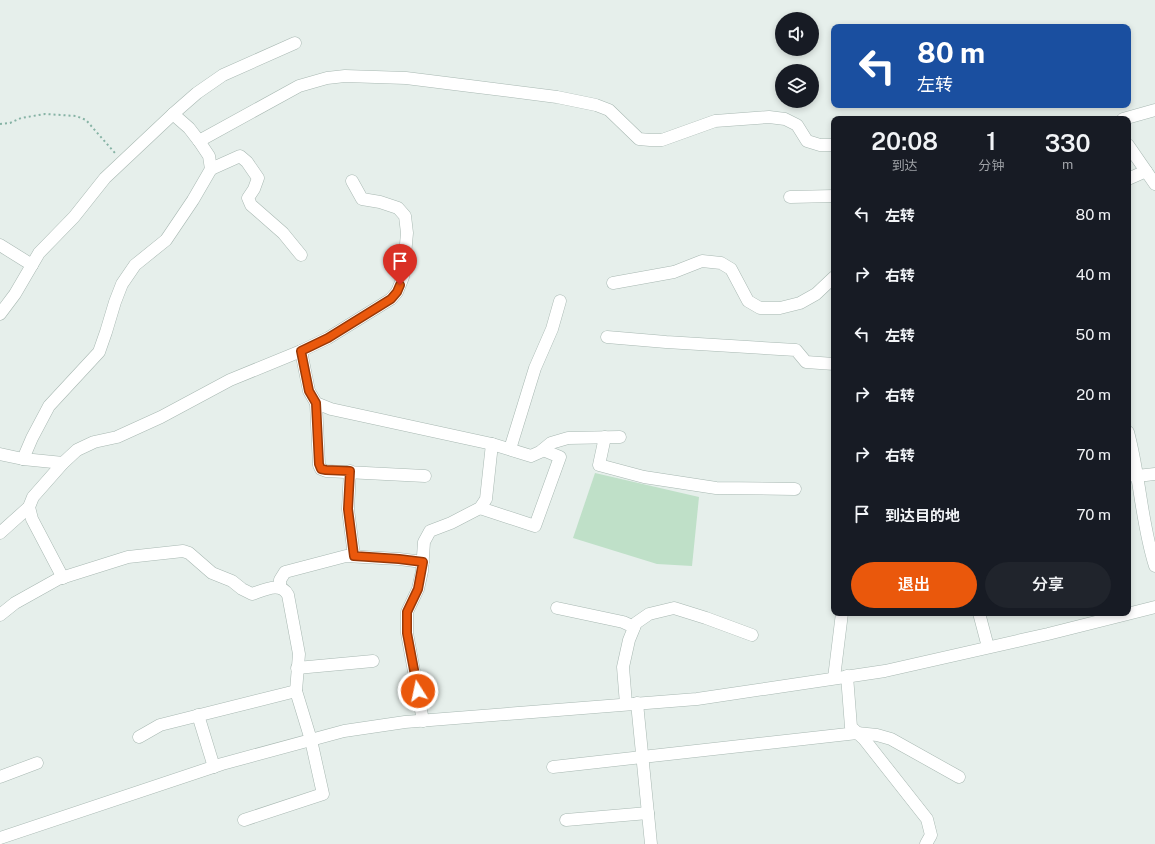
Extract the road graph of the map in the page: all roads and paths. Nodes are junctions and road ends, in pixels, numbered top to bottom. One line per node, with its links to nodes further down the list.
1 (295, 43): 3 (street)
2 (1155, 110): 4 (street)
3 (173, 114): 6 (street); 9 (street)
4 (1131, 117)
5 (0, 124): 9 (path)
6 (199, 142): 7 (street); 10 (street)
7 (831, 146)
8 (1131, 149): 11 (street)
9 (123, 161): 19 (street)
10 (211, 169): 18 (street); 35 (street)
11 (1146, 170): 12 (street); 14 (street)
12 (1131, 177)
13 (352, 180): 25 (street)
14 (1155, 184)
15 (831, 196): 16 (street)
16 (790, 197)
17 (0, 245): 19 (street)
18 (302, 255)
19 (32, 265): 23 (street)
20 (831, 280): 21 (street)
21 (612, 283)
22 (560, 301): 32 (street)
23 (0, 314)
24 (606, 337): 26 (street)
25 (301, 351): 27 (street); 36 (street)
26 (831, 364)
27 (316, 403): 31 (street); 37 (street)
28 (605, 437): 29 (street); 33 (street); 41 (street)
29 (620, 437)
30 (1131, 443): 39 (street)
31 (492, 444): 32 (street); 43 (street)
32 (510, 449): 33 (street)
33 (543, 450): 43 (street)
34 (0, 454): 35 (street)
35 (23, 459): 36 (street)
36 (63, 463): 42 (street)
37 (350, 471): 40 (street); 46 (street)
38 (1155, 474): 39 (street)
39 (1132, 475): 45 (street)
40 (425, 476)
41 (795, 489)
42 (29, 507): 44 (street); 49 (street)
43 (480, 508): 47 (street)
44 (0, 533)
45 (1152, 543): 48 (street)
46 (354, 556): 47 (street); 50 (street)
47 (423, 562): 68 (street)
48 (1155, 566)
49 (63, 578): 50 (street); 54 (street)
50 (280, 587): 62 (street)
51 (1155, 607): 53 (street)
52 (557, 608): 58 (street)
53 (1131, 613)
54 (0, 615)
55 (842, 616): 64 (street)
56 (981, 616): 60 (street)
57 (1117, 616): 60 (street)
58 (634, 628): 59 (street); 66 (street)
59 (752, 635)
60 (988, 647): 63 (street)
61 (373, 661): 62 (street)
62 (298, 668): 65 (street)
63 (847, 676): 64 (street); 69 (street)
64 (834, 678): 66 (street)
65 (296, 691): 67 (street); 71 (street)
66 (631, 704): 68 (street); 72 (street)
67 (198, 715): 70 (street); 74 (street)
68 (423, 721): 71 (street)
69 (857, 733): 72 (street); 77 (street); 83 (street)
70 (139, 737)
71 (311, 740): 74 (street); 79 (street)
72 (643, 757): 75 (street); 78 (street)
73 (37, 763): 76 (street)
74 (214, 766): 81 (street)
75 (552, 767)
76 (0, 777)
77 (958, 777)
78 (648, 813): 80 (street); 82 (street)
79 (244, 820)
80 (566, 820)
81 (0, 838)
82 (651, 844)
83 (926, 844)

